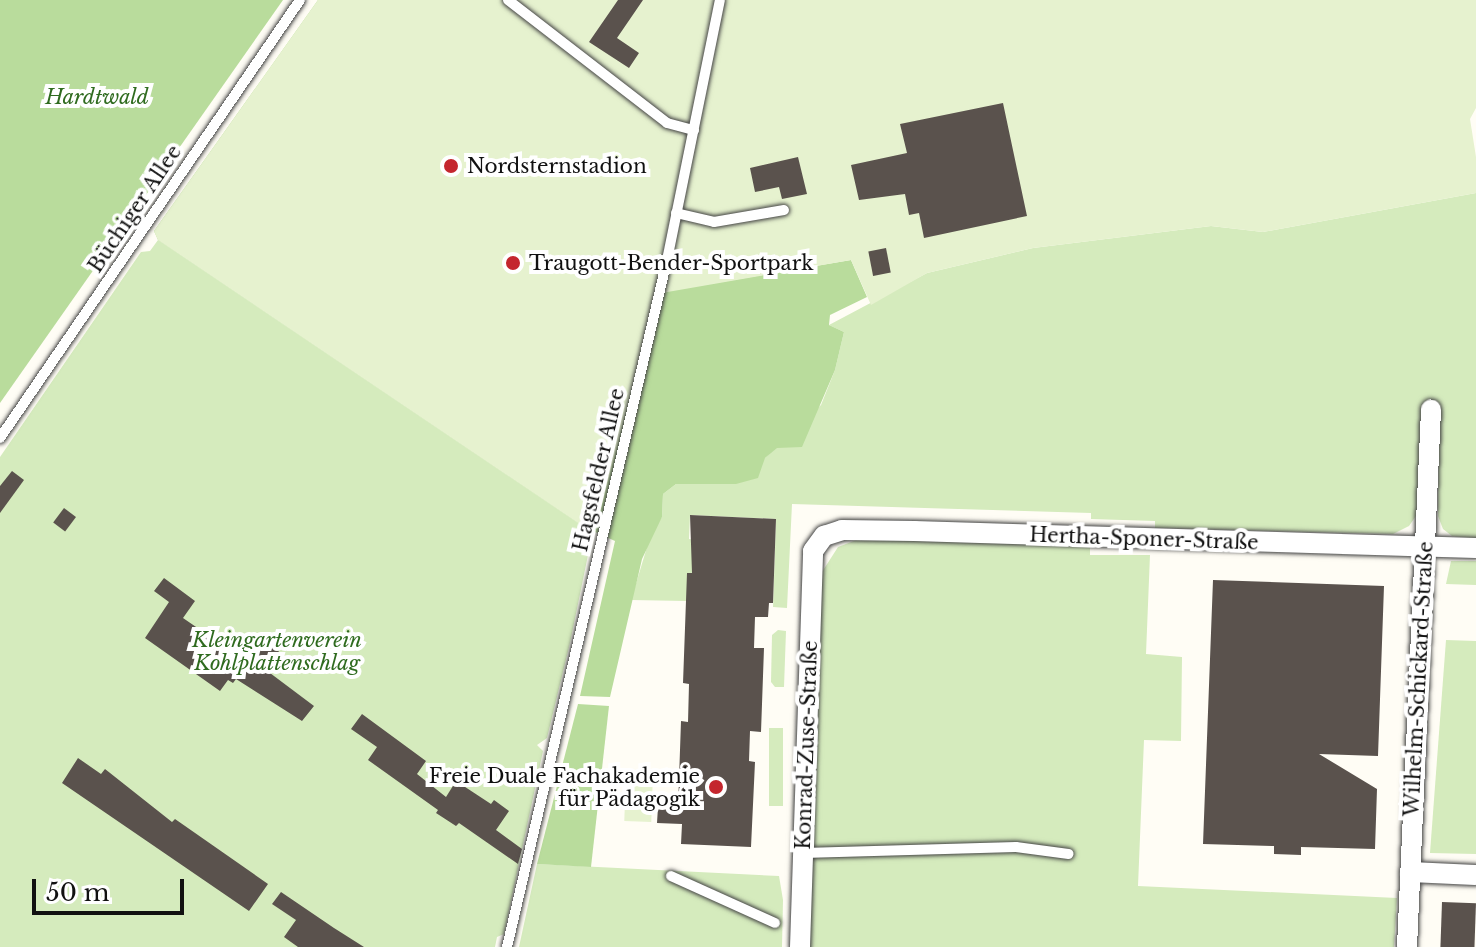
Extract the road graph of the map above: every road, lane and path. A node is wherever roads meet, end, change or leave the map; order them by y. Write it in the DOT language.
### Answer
graph roads {
  1 [pos="300,0"];
  2 [pos="508,0"];
  3 [pos="720,0"];
  4 [pos="694,130"];
  5 [pos="784,210"];
  6 [pos="676,213"];
  7 [pos="1431,410"];
  8 [pos="0,438"];
  9 [pos="817,544"];
  10 [pos="1426,547"];
  11 [pos="1476,548"];
  12 [pos="803,853"];
  13 [pos="1069,854"];
  14 [pos="1410,872"];
  15 [pos="1476,875"];
  16 [pos="671,876"];
  17 [pos="775,923"];
  18 [pos="507,947"];
  19 [pos="800,947"];
  20 [pos="1407,947"];
  1 -- 8 [label="lane, Büchiger Allee"];
  2 -- 4 [label="lane"];
  3 -- 4 [label="lane, Hagsfelder Allee"];
  4 -- 6 [label="lane, Hagsfelder Allee"];
  5 -- 6 [label="lane"];
  6 -- 18 [label="lane, Hagsfelder Allee"];
  7 -- 10 [label="street, Wilhelm-Schickard-Straße"];
  9 -- 10 [label="street, Hertha-Sponer-Straße"];
  9 -- 12 [label="street, Konrad-Zuse-Straße"];
  10 -- 11 [label="street, Hertha-Sponer-Straße"];
  10 -- 14 [label="street, Wilhelm-Schickard-Straße"];
  12 -- 13 [label="lane"];
  12 -- 19 [label="street, Konrad-Zuse-Straße"];
  14 -- 15 [label="street"];
  14 -- 20 [label="street, Wilhelm-Schickard-Straße"];
  16 -- 17 [label="lane"];
}
